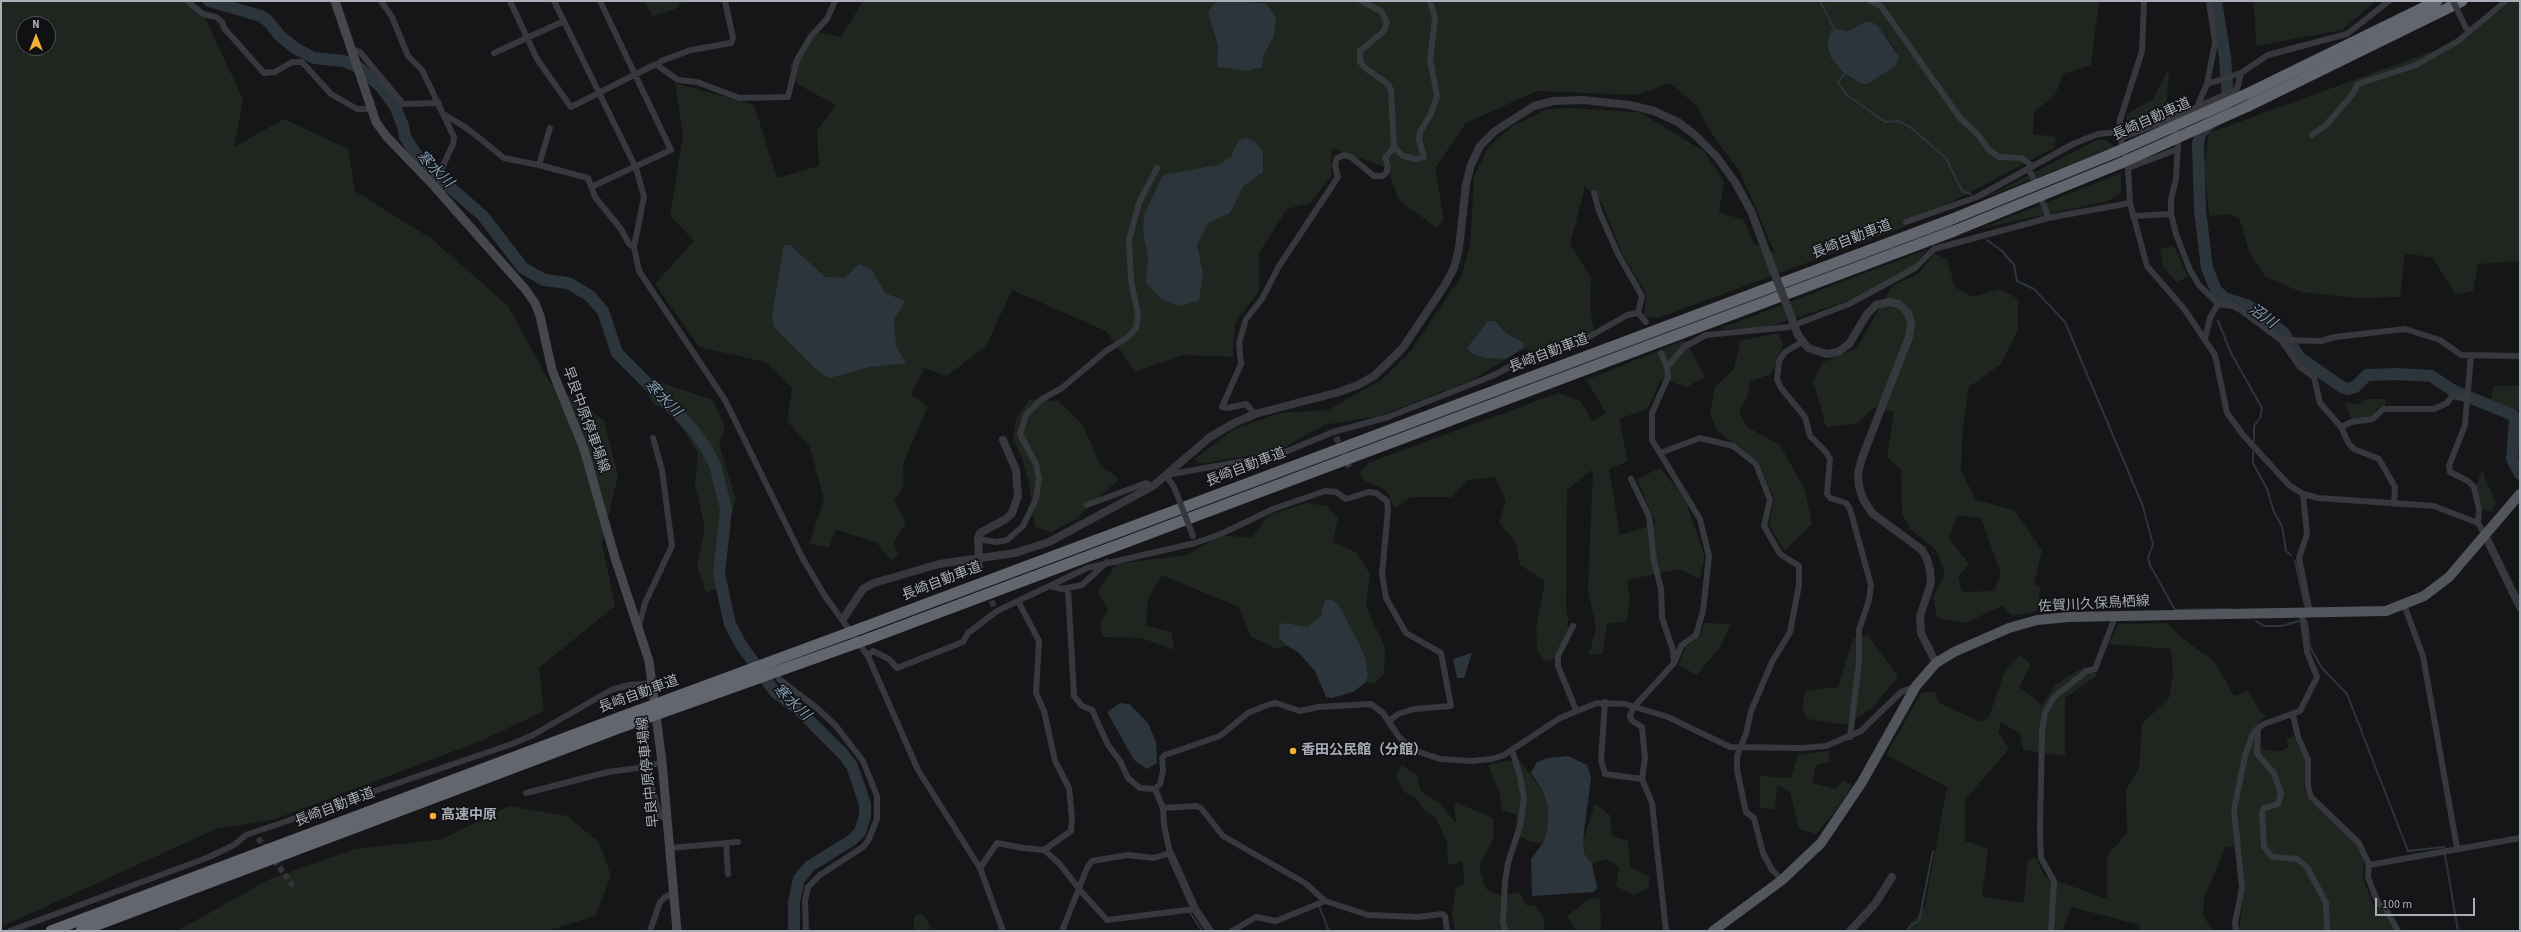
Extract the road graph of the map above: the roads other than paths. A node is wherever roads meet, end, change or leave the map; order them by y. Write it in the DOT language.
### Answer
graph roads {
  1 [pos="187,1"];
  2 [pos="335,1"];
  3 [pos="381,1"];
  4 [pos="510,1"];
  5 [pos="554,1"];
  6 [pos="600,1"];
  7 [pos="725,1"];
  8 [pos="835,1"];
  9 [pos="1360,1"];
  10 [pos="1430,1"];
  11 [pos="1870,1"];
  12 [pos="2144,1"];
  13 [pos="2209,1"];
  14 [pos="2389,1"];
  15 [pos="2437,1"];
  16 [pos="2453,1"];
  17 [pos="2462,1"];
  18 [pos="2506,1"];
  19 [pos="564,21"];
  20 [pos="2468,30"];
  21 [pos="527,38"];
  22 [pos="350,50"];
  23 [pos="494,53"];
  24 [pos="657,65"];
  25 [pos="2241,73"];
  26 [pos="634,74"];
  27 [pos="2207,84"];
  28 [pos="598,93"];
  29 [pos="438,103"];
  30 [pos="2197,107"];
  31 [pos="370,109"];
  32 [pos="445,115"];
  33 [pos="2171,119"];
  34 [pos="550,128"];
  35 [pos="2120,135"];
  36 [pos="2312,135"];
  37 [pos="1394,147"];
  38 [pos="2178,149"];
  39 [pos="539,165"];
  40 [pos="2124,166"];
  41 [pos="2030,167"];
  42 [pos="636,168"];
  43 [pos="1157,168"];
  44 [pos="2032,175"];
  45 [pos="435,183"];
  46 [pos="593,186"];
  47 [pos="1594,193"];
  48 [pos="2130,203"];
  49 [pos="2045,208"];
  50 [pos="2171,214"];
  51 [pos="2133,216"];
  52 [pos="2048,218"];
  53 [pos="1906,222"];
  54 [pos="634,247"];
  55 [pos="2218,304"];
  56 [pos="1638,313"];
  57 [pos="1646,322"];
  58 [pos="1793,322"];
  59 [pos="2205,338"];
  60 [pos="2281,340"];
  61 [pos="1802,342"];
  62 [pos="1661,353"];
  63 [pos="2471,355"];
  64 [pos="2520,356"];
  65 [pos="1667,367"];
  66 [pos="2467,400"];
  67 [pos="1255,414"];
  68 [pos="2341,427"];
  69 [pos="653,438"];
  70 [pos="1003,440"];
  71 [pos="1660,453"];
  72 [pos="1166,475"];
  73 [pos="1631,479"];
  74 [pos="1153,486"];
  75 [pos="2303,494"];
  76 [pos="2520,494"];
  77 [pos="2394,504"];
  78 [pos="1087,505"];
  79 [pos="2478,523"];
  80 [pos="2485,534"];
  81 [pos="978,539"];
  82 [pos="1194,539"];
  83 [pos="979,558"];
  84 [pos="1108,562"];
  85 [pos="980,570"];
  86 [pos="1050,586"];
  87 [pos="1068,588"];
  88 [pos="1018,601"];
  89 [pos="2404,605"];
  90 [pos="2520,608"];
  91 [pos="2306,613"];
  92 [pos="2115,617"];
  93 [pos="843,619"];
  94 [pos="639,626"];
  95 [pos="1573,626"];
  96 [pos="868,656"];
  97 [pos="1674,663"];
  98 [pos="1936,663"];
  99 [pos="779,679"];
  100 [pos="654,683"];
  101 [pos="1916,686"];
  102 [pos="1605,702"];
  103 [pos="1634,707"];
  104 [pos="1576,710"];
  105 [pos="2293,715"];
  106 [pos="1389,721"];
  107 [pos="622,722"];
  108 [pos="2258,728"];
  109 [pos="1850,737"];
  110 [pos="1740,748"];
  111 [pos="1512,750"];
  112 [pos="662,762"];
  113 [pos="646,767"];
  114 [pos="1642,779"];
  115 [pos="1155,788"];
  116 [pos="526,793"];
  117 [pos="1163,808"];
  118 [pos="667,818"];
  119 [pos="254,832"];
  120 [pos="258,838"];
  121 [pos="2520,838"];
  122 [pos="738,842"];
  123 [pos="726,843"];
  124 [pos="670,848"];
  125 [pos="2457,848"];
  126 [pos="1044,850"];
  127 [pos="1170,853"];
  128 [pos="2369,864"];
  129 [pos="980,868"];
  130 [pos="728,874"];
  131 [pos="1892,877"];
  132 [pos="1782,880"];
  133 [pos="1079,889"];
  134 [pos="674,893"];
  135 [pos="1325,901"];
  136 [pos="1195,909"];
  137 [pos="10,931"];
  138 [pos="51,931"];
  139 [pos="81,931"];
  140 [pos="650,931"];
  141 [pos="677,931"];
  142 [pos="806,931"];
  143 [pos="1003,931"];
  144 [pos="1062,931"];
  145 [pos="1210,931"];
  146 [pos="1232,931"];
  147 [pos="1447,931"];
  148 [pos="1505,931"];
  149 [pos="1666,931"];
  150 [pos="1713,931"];
  151 [pos="1850,931"];
  152 [pos="2051,931"];
  153 [pos="2236,931"];
  154 [pos="2327,931"];
  155 [pos="2398,931"];
  1 -- 31 [label="street"];
  2 -- 22 [label="main road, 早良中原停車場線"];
  3 -- 29 [label="street"];
  4 -- 21 [label="street"];
  5 -- 19 [label="street"];
  6 -- 26 [label="street"];
  7 -- 24 [label="street"];
  8 -- 24 [label="street"];
  9 -- 37 [label="street"];
  10 -- 37 [label="street"];
  11 -- 41 [label="street"];
  12 -- 35 [label="street"];
  13 -- 27 [label="street"];
  14 -- 25 [label="street"];
  15 -- 107 [label="highway, 長崎自動車道, bridge"];
  16 -- 20 [label="street, bridge"];
  17 -- 40 [label="highway, 長崎自動車道, bridge"];
  18 -- 20 [label="street"];
  19 -- 21 [label="street"];
  19 -- 28 [label="street"];
  20 -- 36 [label="street"];
  21 -- 23 [label="street"];
  21 -- 28 [label="street"];
  22 -- 29 [label="street"];
  22 -- 31 [label="main road, 早良中原停車場線"];
  24 -- 26 [label="street"];
  25 -- 27 [label="street"];
  25 -- 30 [label="street"];
  26 -- 28 [label="street"];
  26 -- 42 [label="street"];
  27 -- 30 [label="street"];
  28 -- 42 [label="street"];
  29 -- 32 [label="street"];
  30 -- 33 [label="street"];
  31 -- 45 [label="main road, 早良中原停車場線"];
  32 -- 39 [label="street"];
  32 -- 45 [label="street"];
  33 -- 35 [label="street"];
  33 -- 38 [label="street"];
  34 -- 39 [label="street"];
  35 -- 40 [label="street"];
  35 -- 41 [label="street"];
  37 -- 67 [label="street"];
  38 -- 40 [label="street"];
  38 -- 50 [label="street"];
  39 -- 46 [label="street"];
  40 -- 48 [label="street"];
  40 -- 107 [label="highway, 長崎自動車道, bridge"];
  41 -- 44 [label="street"];
  41 -- 53 [label="street"];
  42 -- 46 [label="street"];
  42 -- 54 [label="street"];
  43 -- 81 [label="street"];
  45 -- 94 [label="main road, 早良中原停車場線"];
  46 -- 54 [label="street"];
  47 -- 56 [label="street"];
  48 -- 51 [label="street"];
  48 -- 52 [label="street"];
  49 -- 52 [label="street"];
  50 -- 51 [label="street"];
  50 -- 55 [label="street"];
  51 -- 59 [label="street"];
  52 -- 58 [label="street"];
  54 -- 93 [label="street"];
  55 -- 59 [label="street"];
  55 -- 60 [label="street"];
  56 -- 57 [label="street"];
  56 -- 72 [label="street"];
  58 -- 61 [label="street"];
  58 -- 65 [label="street"];
  58 -- 67 [label="street, bridge"];
  59 -- 75 [label="street"];
  60 -- 63 [label="street"];
  60 -- 68 [label="street"];
  61 -- 98 [label="street"];
  61 -- 109 [label="street"];
  62 -- 65 [label="street"];
  63 -- 64 [label="street"];
  63 -- 66 [label="street"];
  65 -- 71 [label="street"];
  66 -- 68 [label="street"];
  66 -- 79 [label="street"];
  67 -- 72 [label="street"];
  68 -- 77 [label="street"];
  69 -- 94 [label="street"];
  70 -- 81 [label="street"];
  71 -- 97 [label="street"];
  71 -- 110 [label="street"];
  72 -- 74 [label="street"];
  72 -- 82 [label="street, bridge"];
  73 -- 97 [label="street"];
  74 -- 78 [label="street"];
  74 -- 83 [label="street"];
  75 -- 77 [label="street"];
  75 -- 91 [label="street"];
  76 -- 80 [label="main road, 佐賀川久保鳥栖線"];
  77 -- 79 [label="street"];
  79 -- 80 [label="street"];
  80 -- 89 [label="main road, 佐賀川久保鳥栖線"];
  80 -- 90 [label="street"];
  81 -- 83 [label="street"];
  82 -- 84 [label="street"];
  82 -- 106 [label="street"];
  83 -- 85 [label="street"];
  83 -- 93 [label="street"];
  84 -- 86 [label="street"];
  84 -- 87 [label="street"];
  86 -- 87 [label="street"];
  86 -- 88 [label="street"];
  87 -- 115 [label="street"];
  88 -- 96 [label="street"];
  88 -- 126 [label="street"];
  89 -- 91 [label="main road, 佐賀川久保鳥栖線"];
  89 -- 125 [label="street"];
  91 -- 92 [label="main road, 佐賀川久保鳥栖線"];
  91 -- 105 [label="street"];
  92 -- 98 [label="main road, 佐賀川久保鳥栖線"];
  92 -- 152 [label="street"];
  93 -- 96 [label="street"];
  94 -- 100 [label="main road, 早良中原停車場線"];
  95 -- 104 [label="street"];
  96 -- 129 [label="street"];
  97 -- 103 [label="street"];
  98 -- 101 [label="main road, 佐賀川久保鳥栖線"];
  99 -- 142 [label="street"];
  100 -- 112 [label="main road, 早良中原停車場線"];
  100 -- 119 [label="street"];
  101 -- 109 [label="street"];
  101 -- 132 [label="main road, 佐賀川久保鳥栖線"];
  102 -- 103 [label="street"];
  102 -- 104 [label="street"];
  102 -- 114 [label="street"];
  103 -- 110 [label="street"];
  103 -- 114 [label="street"];
  104 -- 111 [label="street"];
  105 -- 108 [label="street"];
  105 -- 128 [label="street"];
  106 -- 111 [label="street"];
  106 -- 115 [label="street"];
  107 -- 138 [label="highway, 長崎自動車道"];
  107 -- 139 [label="highway, 長崎自動車道"];
  108 -- 153 [label="street"];
  108 -- 154 [label="street"];
  109 -- 110 [label="street"];
  110 -- 132 [label="street"];
  111 -- 148 [label="street"];
  112 -- 113 [label="street"];
  112 -- 118 [label="main road, 早良中原停車場線"];
  113 -- 116 [label="street"];
  113 -- 118 [label="street"];
  114 -- 149 [label="street"];
  115 -- 117 [label="street"];
  117 -- 127 [label="street"];
  117 -- 135 [label="street"];
  118 -- 124 [label="main road, 早良中原停車場線"];
  119 -- 120 [label="street"];
  119 -- 137 [label="street"];
  121 -- 125 [label="street"];
  122 -- 123 [label="street"];
  123 -- 124 [label="street"];
  123 -- 130 [label="street"];
  124 -- 134 [label="main road, 早良中原停車場線"];
  125 -- 128 [label="street"];
  126 -- 129 [label="street"];
  126 -- 133 [label="street"];
  127 -- 133 [label="street"];
  127 -- 136 [label="street"];
  128 -- 155 [label="street"];
  129 -- 143 [label="street"];
  131 -- 151 [label="street"];
  132 -- 150 [label="main road, 佐賀川久保鳥栖線"];
  133 -- 136 [label="street"];
  133 -- 144 [label="street"];
  134 -- 140 [label="street"];
  134 -- 141 [label="main road, 早良中原停車場線"];
  135 -- 146 [label="street"];
  135 -- 147 [label="street"];
  136 -- 145 [label="street"];
}
